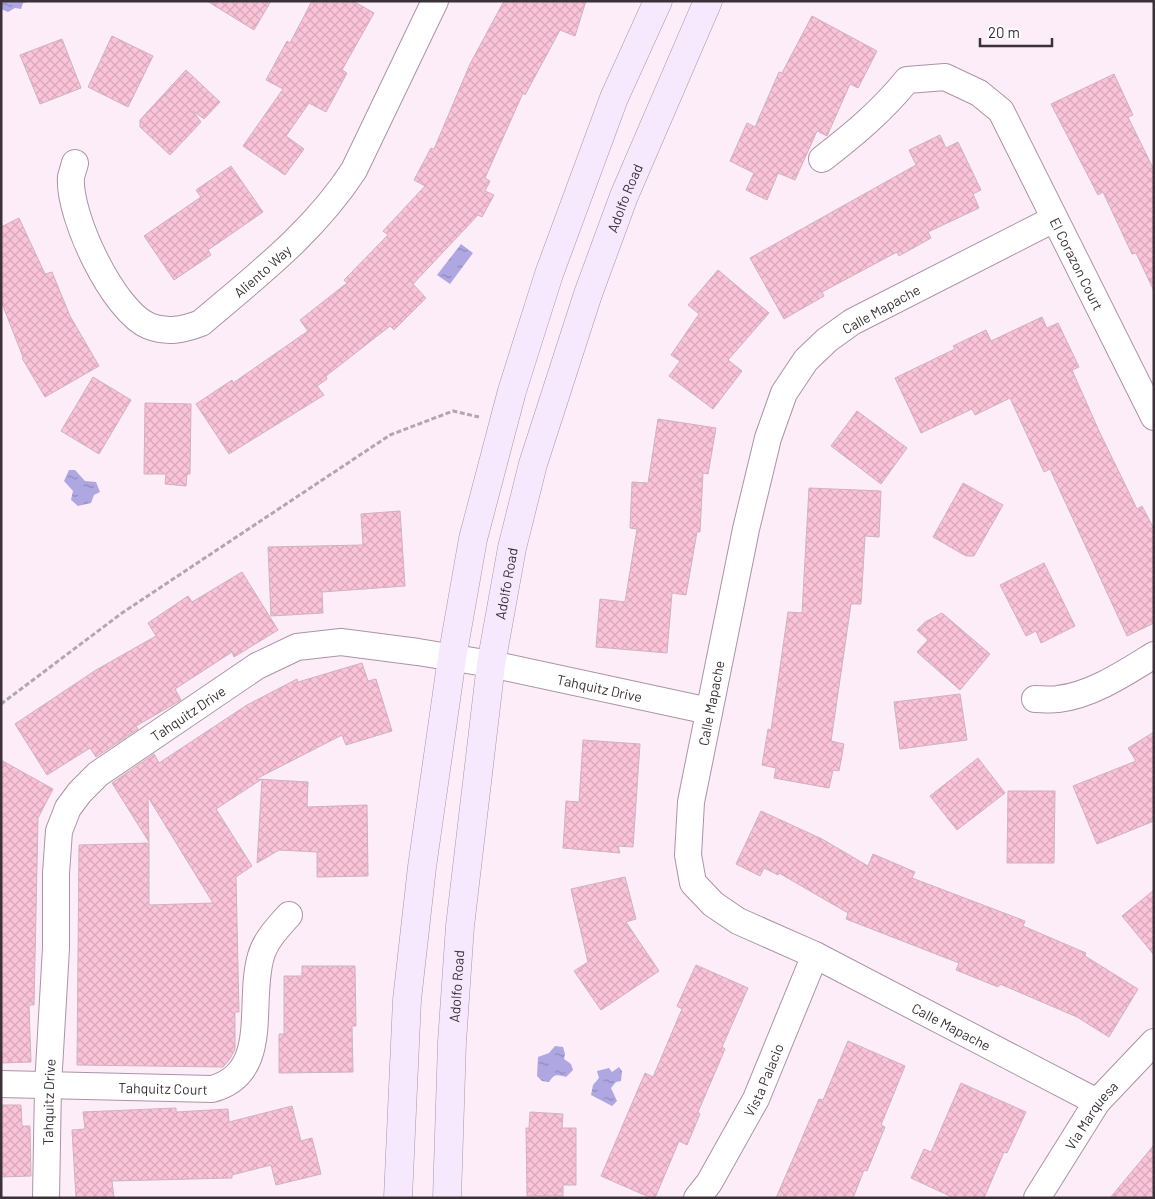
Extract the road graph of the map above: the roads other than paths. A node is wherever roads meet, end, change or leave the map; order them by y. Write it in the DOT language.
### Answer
graph roads {
  1 [pos="435,1"];
  2 [pos="658,1"];
  3 [pos="708,1"];
  4 [pos="822,159"];
  5 [pos="75,162"];
  6 [pos="1054,219"];
  7 [pos="1154,417"];
  8 [pos="1154,655"];
  9 [pos="452,658"];
  10 [pos="491,664"];
  11 [pos="1035,699"];
  12 [pos="710,711"];
  13 [pos="288,915"];
  14 [pos="815,955"];
  15 [pos="1154,1042"];
  16 [pos="1,1084"];
  17 [pos="48,1086"];
  18 [pos="1097,1102"];
  19 [pos="46,1198"];
  20 [pos="398,1198"];
  21 [pos="448,1198"];
  22 [pos="697,1198"];
  23 [pos="1037,1198"];
  1 -- 5 [label="street, Aliento Way"];
  2 -- 9 [label="main road"];
  3 -- 10 [label="main road, Adolfo Road"];
  4 -- 6 [label="street, El Corazon Court"];
  6 -- 7 [label="street, El Corazon Court"];
  6 -- 12 [label="street, Calle Mapache"];
  8 -- 11 [label="street"];
  9 -- 10 [label="street, Tahquitz Drive"];
  9 -- 17 [label="street, Tahquitz Drive"];
  9 -- 20 [label="main road"];
  10 -- 12 [label="street, Tahquitz Drive"];
  10 -- 21 [label="main road, Adolfo Road"];
  12 -- 14 [label="street, Calle Mapache"];
  13 -- 17 [label="street, Tahquitz Court"];
  14 -- 18 [label="street, Calle Mapache"];
  14 -- 22 [label="street, Vista Palacio"];
  15 -- 18 [label="street, Via Marquesa"];
  16 -- 17 [label="street, Tahquitz Court"];
  17 -- 19 [label="street, Tahquitz Drive"];
  18 -- 23 [label="street, Via Marquesa"];
}
